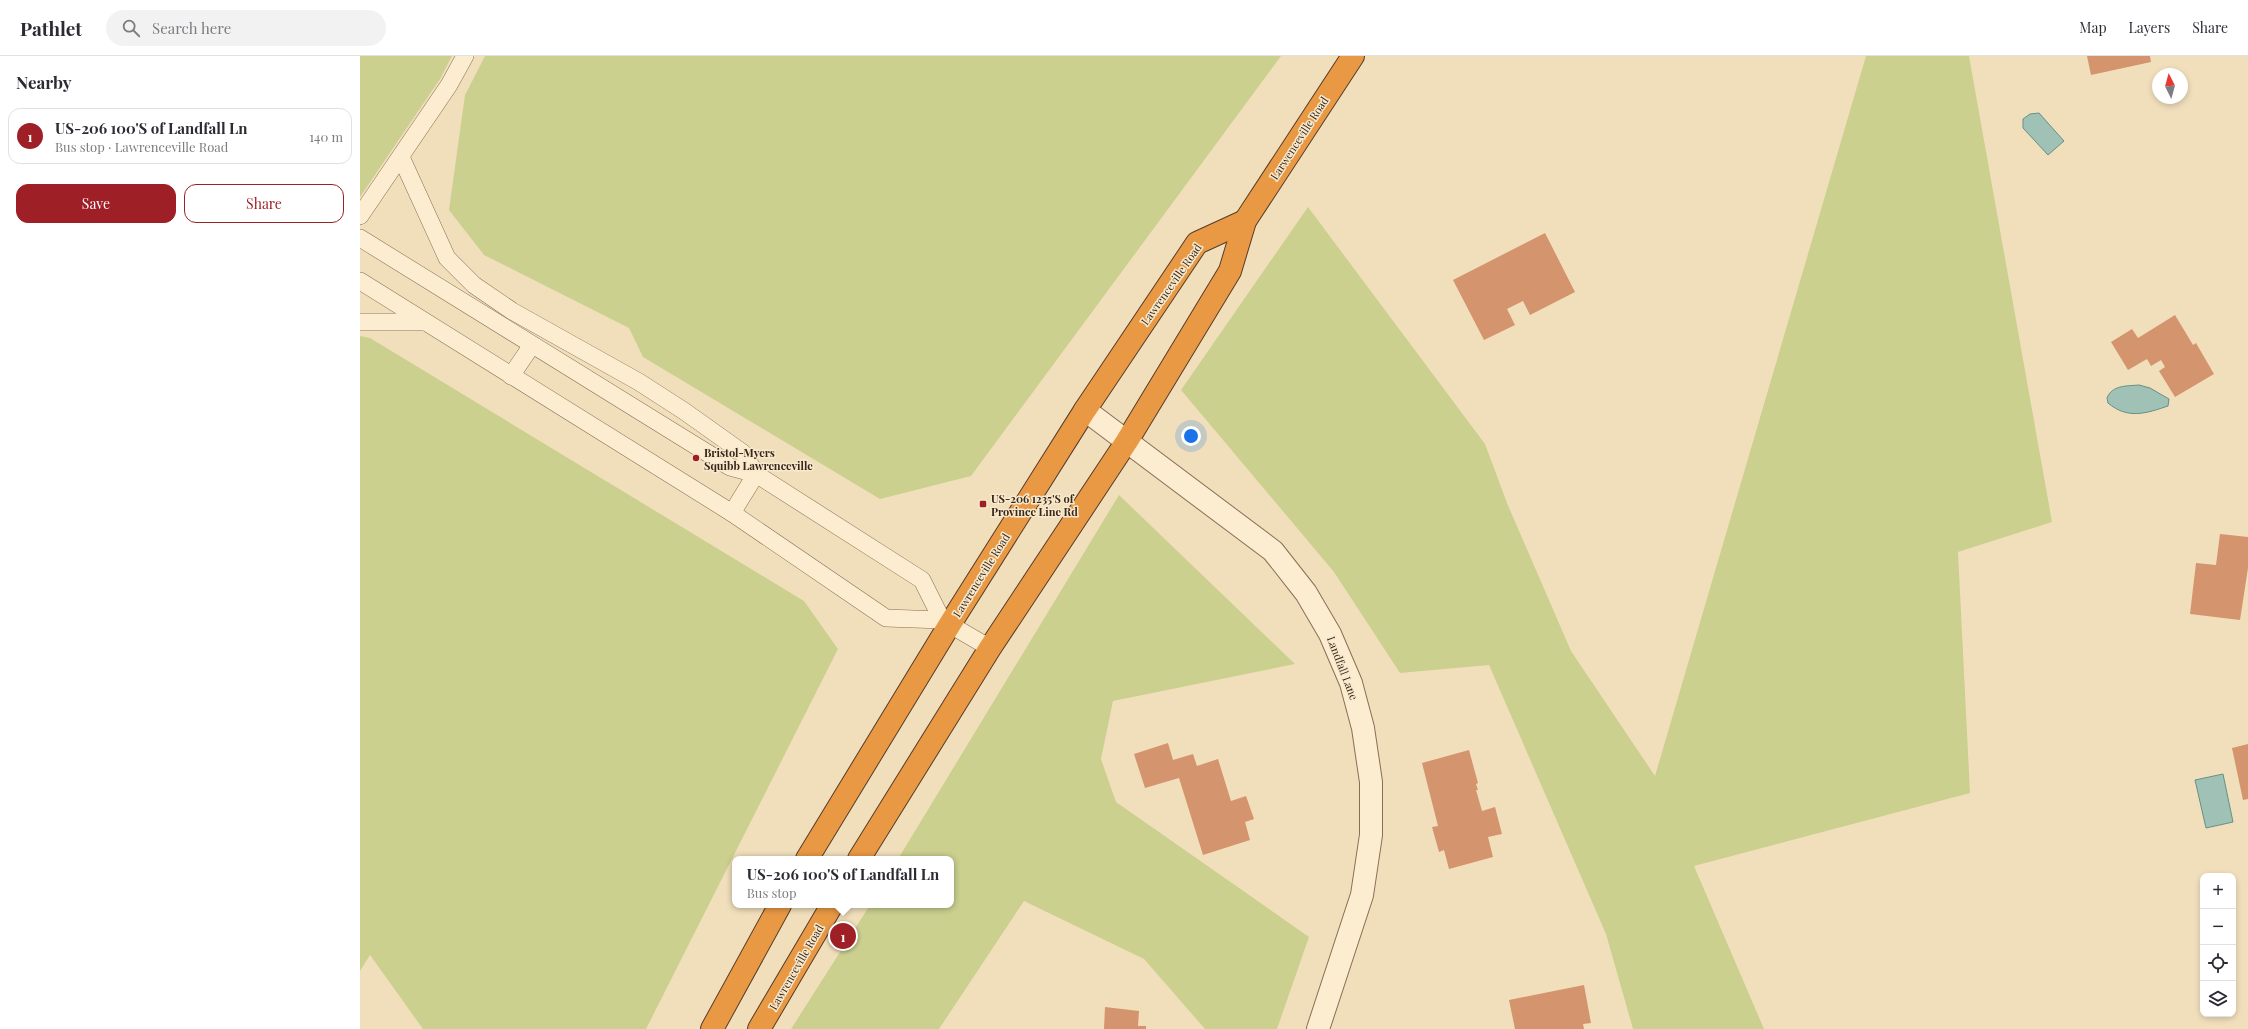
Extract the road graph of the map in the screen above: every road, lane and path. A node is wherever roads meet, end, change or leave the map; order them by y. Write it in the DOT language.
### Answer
graph roads {
  1 [pos="464,56"];
  2 [pos="1353,56"];
  3 [pos="401,157"];
  4 [pos="360,216"];
  5 [pos="1245,221"];
  6 [pos="360,238"];
  7 [pos="360,281"];
  8 [pos="360,322"];
  9 [pos="423,322"];
  10 [pos="532,345"];
  11 [pos="511,376"];
  12 [pos="1084,410"];
  13 [pos="1127,441"];
  14 [pos="756,474"];
  15 [pos="732,513"];
  16 [pos="946,622"];
  17 [pos="990,648"];
  18 [pos="809,856"];
  19 [pos="861,856"];
  20 [pos="778,908"];
  21 [pos="830,908"];
  22 [pos="712,1029"];
  23 [pos="759,1029"];
  24 [pos="1318,1029"];
  1 -- 3 [label="lane"];
  2 -- 5 [label="highway, Larwenceville Road"];
  3 -- 4 [label="lane"];
  3 -- 14 [label="lane"];
  5 -- 12 [label="highway, Lawrenceville Road"];
  5 -- 13 [label="highway"];
  6 -- 10 [label="lane"];
  7 -- 9 [label="lane"];
  8 -- 9 [label="lane"];
  9 -- 11 [label="lane"];
  10 -- 11 [label="lane"];
  10 -- 14 [label="lane"];
  11 -- 15 [label="lane"];
  12 -- 13 [label="street, Landfall Lane"];
  12 -- 16 [label="highway, Lawrenceville Road"];
  13 -- 17 [label="highway"];
  13 -- 24 [label="street, Landfall Lane"];
  14 -- 15 [label="lane"];
  14 -- 16 [label="lane"];
  15 -- 16 [label="lane"];
  16 -- 17 [label="lane"];
  16 -- 18 [label="highway, Lawrenceville Road"];
  17 -- 19 [label="highway"];
  20 -- 22 [label="highway"];
  21 -- 23 [label="highway, Lawrenceville Road"];
}
